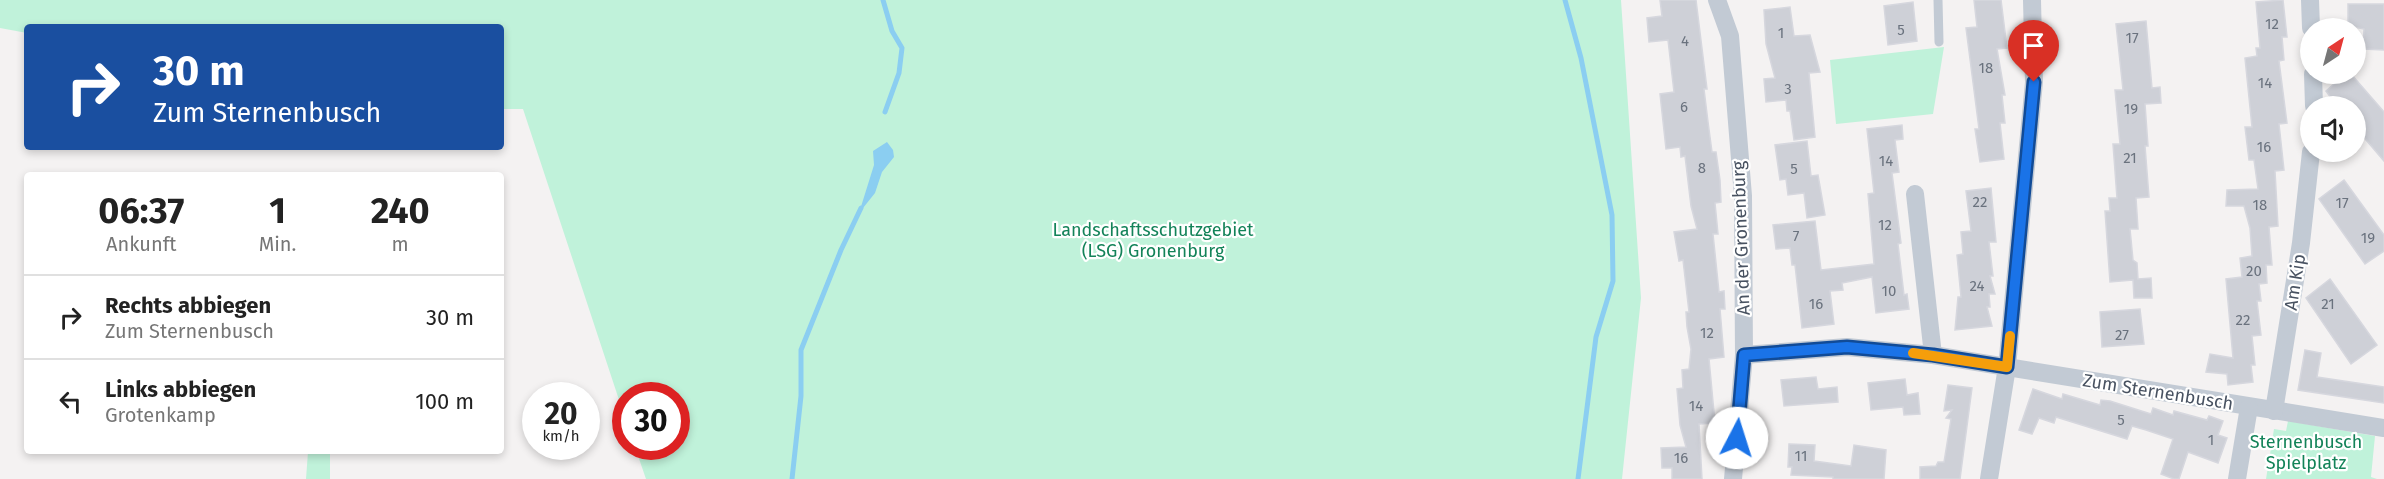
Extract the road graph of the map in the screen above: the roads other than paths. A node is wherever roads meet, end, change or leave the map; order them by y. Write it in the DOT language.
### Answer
graph roads {
  1 [pos="1717,0"];
  2 [pos="1938,0"];
  3 [pos="2032,0"];
  4 [pos="2310,0"];
  5 [pos="2311,18"];
  6 [pos="1939,42"];
  7 [pos="2310,162"];
  8 [pos="1915,194"];
  9 [pos="1744,355"];
  10 [pos="1933,355"];
  11 [pos="2007,367"];
  12 [pos="2249,407"];
  13 [pos="2274,411"];
  14 [pos="2384,428"];
  15 [pos="2239,474"];
  16 [pos="1733,479"];
  17 [pos="1989,479"];
  1 -- 9 [label="street, An der Gronenburg"];
  2 -- 6 [label="lane"];
  3 -- 11 [label="street"];
  4 -- 5 [label="street"];
  7 -- 13 [label="street, Am Kip"];
  8 -- 10 [label="street"];
  9 -- 10 [label="street, Zum Sternenbusch"];
  9 -- 16 [label="street, An der Gronenburg"];
  10 -- 11 [label="street, Zum Sternenbusch"];
  11 -- 12 [label="street, Zum Sternenbusch"];
  11 -- 17 [label="street"];
  12 -- 13 [label="street, Zum Sternenbusch"];
  12 -- 15 [label="street"];
  13 -- 14 [label="street, Zum Sternenbusch"];
}
